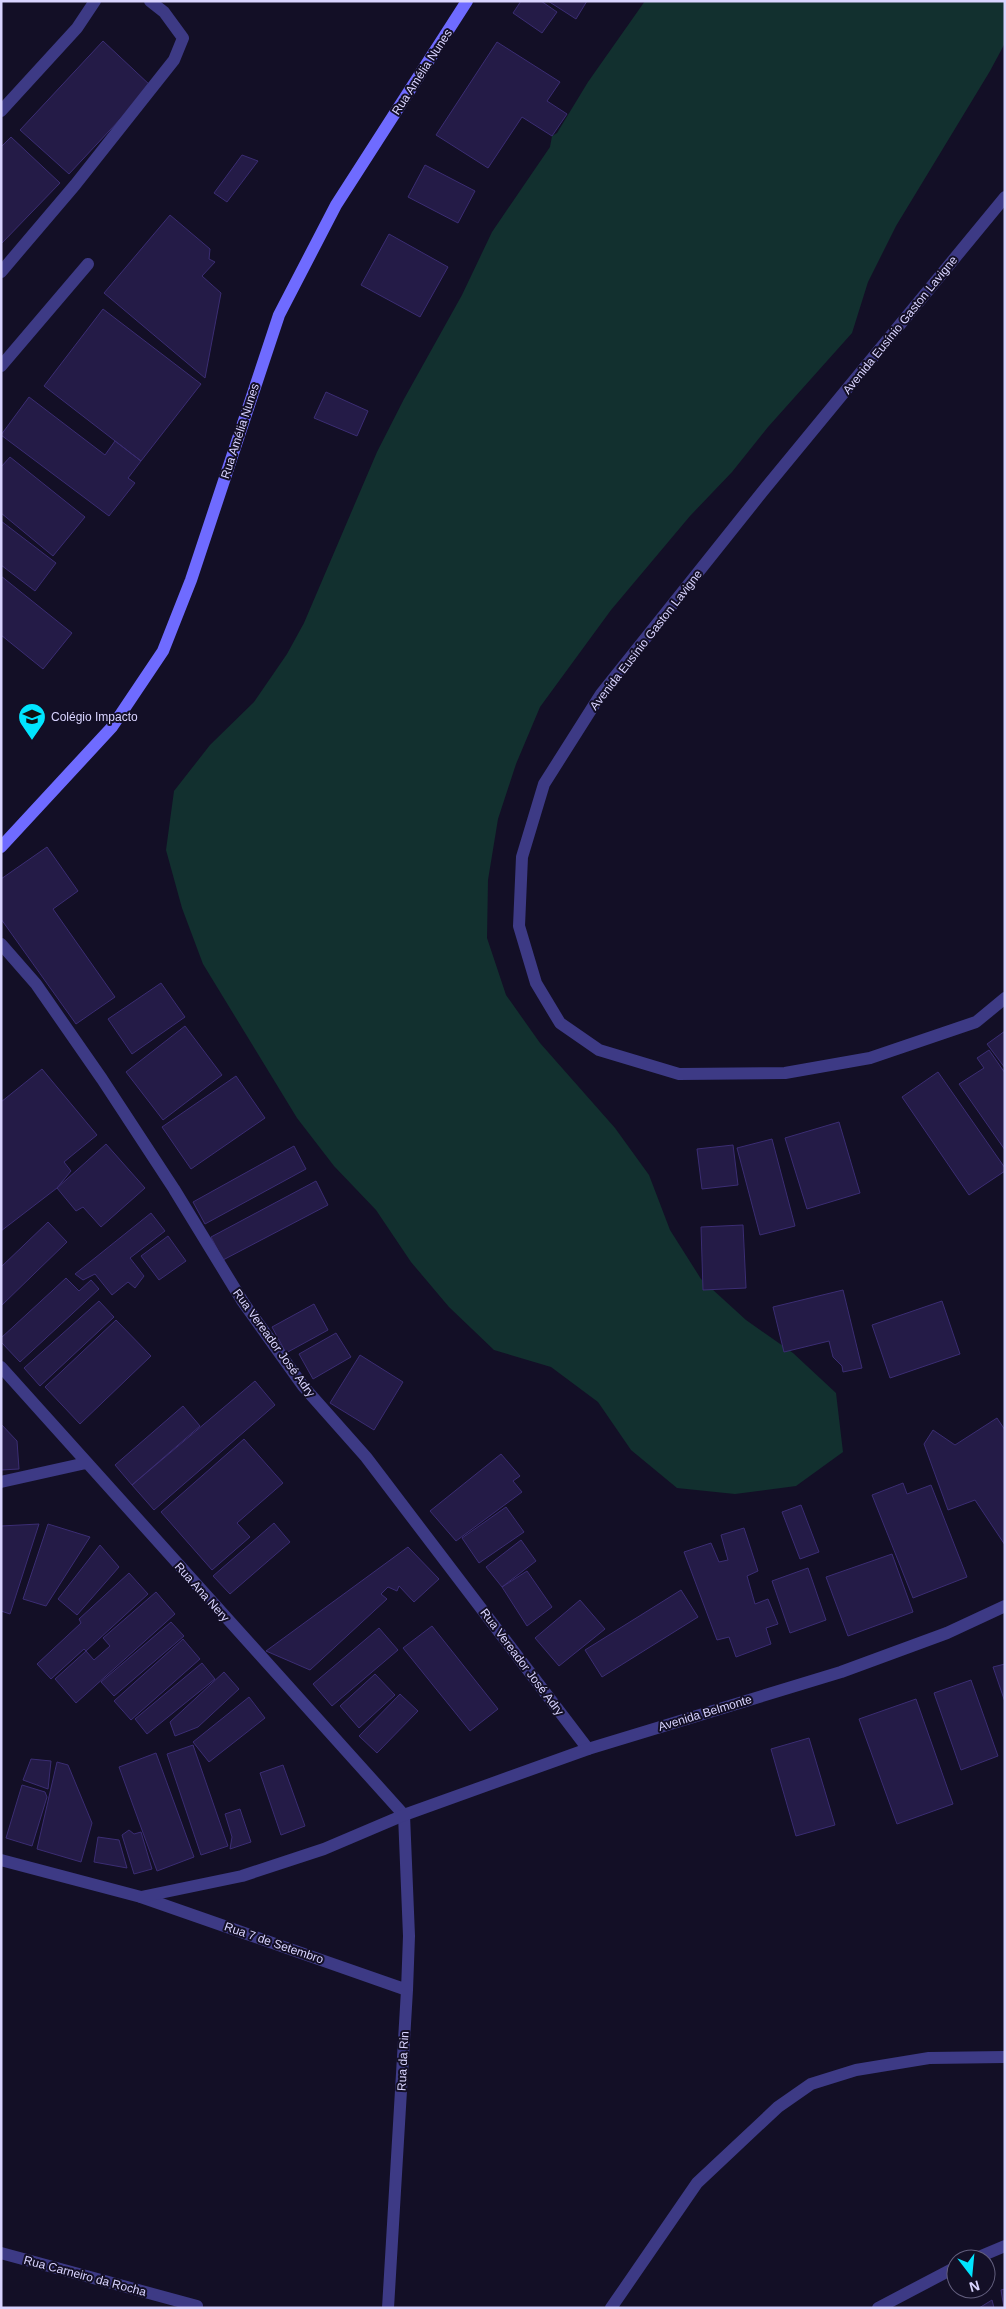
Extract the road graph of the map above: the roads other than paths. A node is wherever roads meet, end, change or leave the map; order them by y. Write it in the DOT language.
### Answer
graph roads {
  1 [pos="95,1"];
  2 [pos="150,1"];
  3 [pos="468,1"];
  4 [pos="1,111"];
  5 [pos="1005,198"];
  6 [pos="88,264"];
  7 [pos="1,272"];
  8 [pos="1,366"];
  9 [pos="1,847"];
  10 [pos="1,944"];
  11 [pos="1005,998"];
  12 [pos="1,1367"];
  13 [pos="86,1463"];
  14 [pos="1,1482"];
  15 [pos="1005,1606"];
  16 [pos="588,1748"];
  17 [pos="404,1815"];
  18 [pos="1,1860"];
  19 [pos="141,1897"];
  20 [pos="407,1990"];
  21 [pos="1005,2057"];
  22 [pos="1,2253"];
  23 [pos="946,2272"];
  24 [pos="198,2306"];
  25 [pos="388,2308"];
  26 [pos="610,2308"];
  27 [pos="878,2308"];
  1 -- 4 [label="street"];
  2 -- 7 [label="street"];
  3 -- 9 [label="main road, Rua Amélia Nunes"];
  5 -- 11 [label="street, Avenida Eusínio Gaston Lavigne"];
  6 -- 8 [label="street"];
  10 -- 16 [label="street, Rua Vereador José Adry"];
  12 -- 13 [label="street, Rua Ana Nery"];
  13 -- 14 [label="street"];
  13 -- 17 [label="street, Rua Ana Nery"];
  15 -- 16 [label="street, Avenida Belmonte"];
  16 -- 17 [label="street, Avenida Belmonte"];
  17 -- 19 [label="street, Rua 7 de Setembro"];
  17 -- 20 [label="street, Rua da Rin"];
  18 -- 19 [label="street, Rua 7 de Setembro"];
  19 -- 20 [label="street, Rua 7 de Setembro"];
  20 -- 25 [label="street, Rua da Rin"];
  21 -- 26 [label="street"];
  22 -- 24 [label="street, Rua Carneiro da Rocha"];
  23 -- 27 [label="street"];
}
